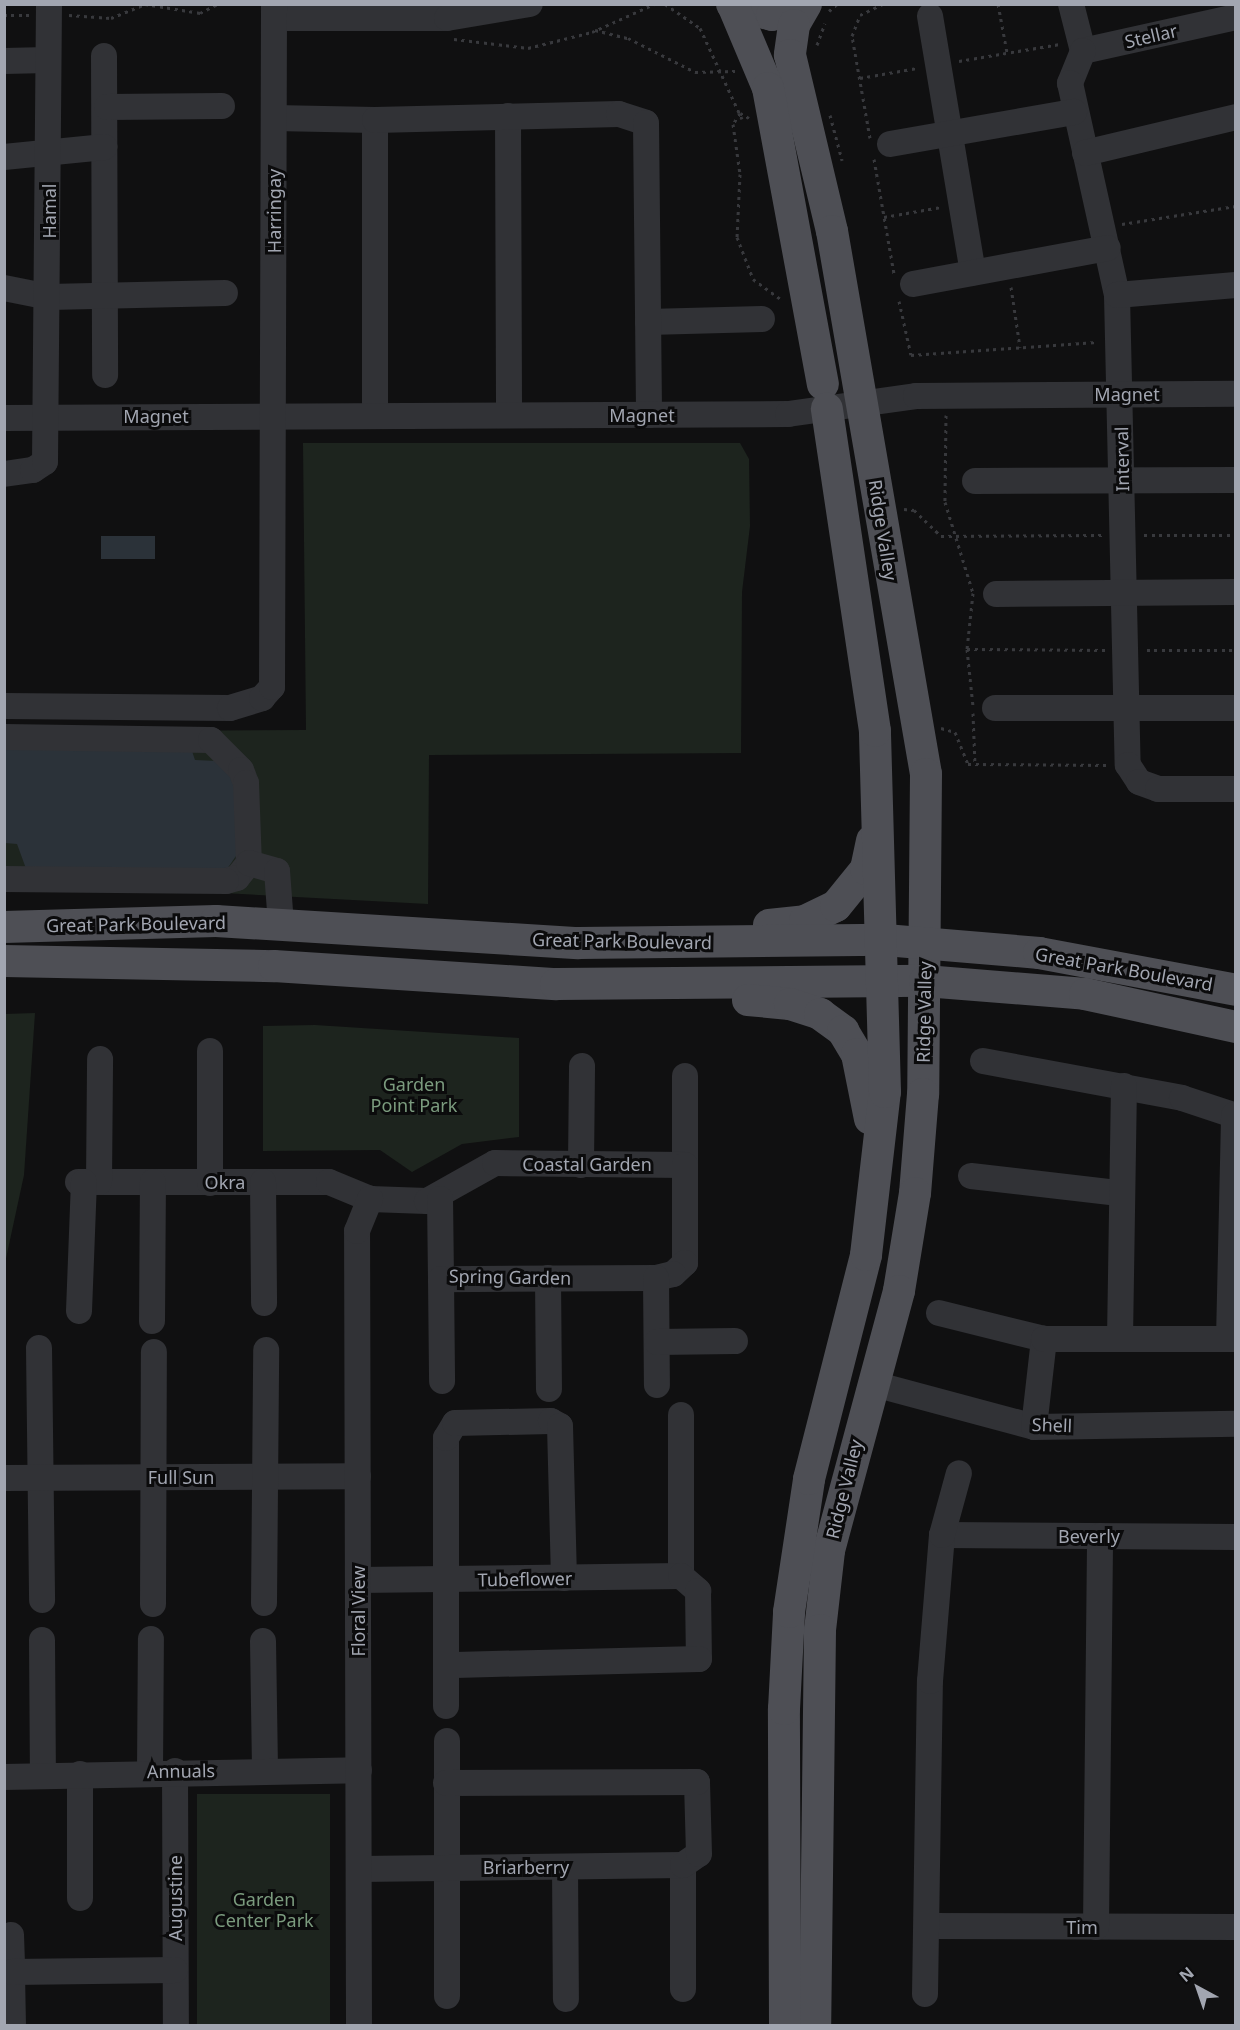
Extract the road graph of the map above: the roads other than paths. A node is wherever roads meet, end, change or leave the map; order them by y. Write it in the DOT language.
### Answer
graph roads {
  1 [pos="530,4"];
  2 [pos="800,4"];
  3 [pos="806,4"];
  4 [pos="1071,4"];
  5 [pos="732,5"];
  6 [pos="50,11"];
  7 [pos="274,11"];
  8 [pos="1223,14"];
  9 [pos="930,16"];
  10 [pos="104,57"];
  11 [pos="1078,58"];
  12 [pos="48,60"];
  13 [pos="4,61"];
  14 [pos="222,106"];
  15 [pos="107,107"];
  16 [pos="1074,112"];
  17 [pos="508,116"];
  18 [pos="1236,117"];
  19 [pos="274,118"];
  20 [pos="375,120"];
  21 [pos="950,136"];
  22 [pos="890,144"];
  23 [pos="105,147"];
  24 [pos="49,150"];
  25 [pos="1085,153"];
  26 [pos="4,157"];
  27 [pos="1106,238"];
  28 [pos="973,272"];
  29 [pos="1236,285"];
  30 [pos="4,288"];
  31 [pos="902,288"];
  32 [pos="225,293"];
  33 [pos="107,294"];
  34 [pos="1117,295"];
  35 [pos="49,297"];
  36 [pos="762,319"];
  37 [pos="648,322"];
  38 [pos="105,375"];
  39 [pos="1121,394"];
  40 [pos="1236,394"];
  41 [pos="825,396"];
  42 [pos="863,404"];
  43 [pos="509,415"];
  44 [pos="649,415"];
  45 [pos="375,416"];
  46 [pos="47,417"];
  47 [pos="273,417"];
  48 [pos="4,418"];
  49 [pos="4,474"];
  50 [pos="1122,480"];
  51 [pos="1235,480"];
  52 [pos="975,481"];
  53 [pos="1235,592"];
  54 [pos="996,594"];
  55 [pos="1124,594"];
  56 [pos="4,706"];
  57 [pos="995,708"];
  58 [pos="1125,708"];
  59 [pos="1236,708"];
  60 [pos="4,737"];
  61 [pos="878,777"];
  62 [pos="1236,789"];
  63 [pos="249,863"];
  64 [pos="4,879"];
  65 [pos="280,924"];
  66 [pos="4,927"];
  67 [pos="501,938"];
  68 [pos="885,940"];
  69 [pos="925,944"];
  70 [pos="4,961"];
  71 [pos="925,981"];
  72 [pos="885,982"];
  73 [pos="556,984"];
  74 [pos="1236,990"];
  75 [pos="1236,1027"];
  76 [pos="210,1051"];
  77 [pos="100,1059"];
  78 [pos="983,1061"];
  79 [pos="582,1066"];
  80 [pos="685,1076"];
  81 [pos="1124,1086"];
  82 [pos="1235,1116"];
  83 [pos="581,1165"];
  84 [pos="685,1165"];
  85 [pos="971,1176"];
  86 [pos="87,1182"];
  87 [pos="153,1182"];
  88 [pos="263,1182"];
  89 [pos="210,1183"];
  90 [pos="876,1184"];
  91 [pos="1119,1193"];
  92 [pos="370,1198"];
  93 [pos="440,1198"];
  94 [pos="548,1278"];
  95 [pos="656,1278"];
  96 [pos="441,1279"];
  97 [pos="264,1304"];
  98 [pos="80,1311"];
  99 [pos="939,1313"];
  100 [pos="152,1321"];
  101 [pos="1044,1339"];
  102 [pos="1120,1339"];
  103 [pos="1232,1339"];
  104 [pos="657,1341"];
  105 [pos="735,1341"];
  106 [pos="39,1348"];
  107 [pos="266,1350"];
  108 [pos="154,1352"];
  109 [pos="442,1381"];
  110 [pos="874,1384"];
  111 [pos="657,1385"];
  112 [pos="549,1389"];
  113 [pos="681,1415"];
  114 [pos="1236,1424"];
  115 [pos="1034,1427"];
  116 [pos="959,1473"];
  117 [pos="358,1476"];
  118 [pos="40,1477"];
  119 [pos="153,1477"];
  120 [pos="266,1477"];
  121 [pos="4,1478"];
  122 [pos="942,1535"];
  123 [pos="1100,1536"];
  124 [pos="1236,1537"];
  125 [pos="564,1578"];
  126 [pos="686,1579"];
  127 [pos="358,1580"];
  128 [pos="446,1580"];
  129 [pos="42,1600"];
  130 [pos="264,1603"];
  131 [pos="153,1604"];
  132 [pos="151,1639"];
  133 [pos="42,1640"];
  134 [pos="262,1641"];
  135 [pos="446,1665"];
  136 [pos="446,1706"];
  137 [pos="817,1708"];
  138 [pos="784,1709"];
  139 [pos="447,1741"];
  140 [pos="265,1770"];
  141 [pos="358,1770"];
  142 [pos="150,1771"];
  143 [pos="175,1771"];
  144 [pos="80,1774"];
  145 [pos="43,1775"];
  146 [pos="4,1777"];
  147 [pos="446,1783"];
  148 [pos="688,1864"];
  149 [pos="565,1866"];
  150 [pos="446,1868"];
  151 [pos="359,1869"];
  152 [pos="80,1898"];
  153 [pos="929,1926"];
  154 [pos="1236,1927"];
  155 [pos="1096,1928"];
  156 [pos="11,1935"];
  157 [pos="176,1970"];
  158 [pos="12,1972"];
  159 [pos="683,1989"];
  160 [pos="925,1994"];
  161 [pos="447,1996"];
  162 [pos="566,1999"];
  163 [pos="13,2025"];
  164 [pos="176,2025"];
  165 [pos="359,2025"];
  166 [pos="785,2025"];
  167 [pos="815,2025"];
  1 -- 7 [label="street"];
  2 -- 5 [label="main road"];
  3 -- 42 [label="main road, Ridge Valley"];
  4 -- 11 [label="street, Interval"];
  5 -- 41 [label="main road, Ridge Valley"];
  6 -- 12 [label="street, Hamal"];
  7 -- 19 [label="street, Harringay"];
  8 -- 11 [label="street, Stellar"];
  9 -- 21 [label="street"];
  10 -- 15 [label="street"];
  11 -- 16 [label="street, Interval"];
  12 -- 13 [label="street"];
  12 -- 24 [label="street, Hamal"];
  14 -- 15 [label="street"];
  15 -- 23 [label="street"];
  16 -- 21 [label="street"];
  16 -- 25 [label="street, Interval"];
  17 -- 20 [label="street"];
  17 -- 37 [label="street"];
  17 -- 43 [label="street"];
  18 -- 25 [label="street"];
  19 -- 20 [label="street"];
  19 -- 47 [label="street, Harringay"];
  20 -- 45 [label="street"];
  21 -- 22 [label="street"];
  21 -- 28 [label="street"];
  23 -- 24 [label="street"];
  23 -- 33 [label="street"];
  24 -- 26 [label="street"];
  24 -- 35 [label="street, Hamal"];
  25 -- 27 [label="street, Interval"];
  27 -- 28 [label="street"];
  27 -- 34 [label="street, Interval"];
  28 -- 31 [label="street"];
  29 -- 34 [label="street"];
  30 -- 35 [label="street"];
  32 -- 33 [label="street"];
  33 -- 35 [label="street"];
  33 -- 38 [label="street"];
  34 -- 39 [label="street, Interval"];
  35 -- 46 [label="street, Hamal"];
  36 -- 37 [label="street"];
  37 -- 44 [label="street"];
  39 -- 40 [label="street, Magnet"];
  39 -- 42 [label="street, Magnet"];
  39 -- 50 [label="street, Interval"];
  41 -- 42 [label="street, Magnet"];
  41 -- 44 [label="street, Magnet"];
  41 -- 61 [label="main road, Ridge Valley"];
  42 -- 69 [label="main road, Ridge Valley"];
  43 -- 44 [label="street, Magnet"];
  43 -- 45 [label="street, Magnet"];
  45 -- 47 [label="street, Magnet"];
  46 -- 47 [label="street, Magnet"];
  46 -- 48 [label="street, Magnet"];
  46 -- 49 [label="street, Hamal"];
  47 -- 56 [label="street, Harringay"];
  50 -- 51 [label="street"];
  50 -- 52 [label="street"];
  50 -- 55 [label="street, Interval"];
  53 -- 55 [label="street"];
  54 -- 55 [label="street"];
  55 -- 58 [label="street, Interval"];
  57 -- 58 [label="street"];
  58 -- 59 [label="street"];
  58 -- 62 [label="street, Interval"];
  60 -- 63 [label="street"];
  61 -- 67 [label="main road"];
  61 -- 68 [label="main road, Ridge Valley"];
  63 -- 64 [label="street"];
  63 -- 65 [label="street"];
  65 -- 66 [label="main road, Great Park Boulevard"];
  65 -- 67 [label="main road, Great Park Boulevard"];
  67 -- 68 [label="main road, Great Park Boulevard"];
  68 -- 69 [label="main road, Great Park Boulevard"];
  68 -- 72 [label="main road, Ridge Valley"];
  69 -- 71 [label="main road, Ridge Valley"];
  69 -- 74 [label="main road, Great Park Boulevard"];
  70 -- 73 [label="main road, Great Park Boulevard"];
  71 -- 72 [label="main road, Great Park Boulevard"];
  71 -- 75 [label="main road, Great Park Boulevard"];
  71 -- 110 [label="main road, Ridge Valley"];
  72 -- 73 [label="main road, Great Park Boulevard"];
  72 -- 90 [label="main road, Ridge Valley"];
  73 -- 90 [label="main road"];
  76 -- 89 [label="street"];
  77 -- 86 [label="street"];
  78 -- 81 [label="street"];
  79 -- 83 [label="street"];
  80 -- 84 [label="street"];
  81 -- 82 [label="street"];
  81 -- 91 [label="street"];
  82 -- 103 [label="street"];
  83 -- 84 [label="street, Coastal Garden"];
  83 -- 93 [label="street, Coastal Garden"];
  84 -- 95 [label="street"];
  85 -- 91 [label="street"];
  86 -- 87 [label="street, Okra"];
  86 -- 98 [label="street"];
  87 -- 89 [label="street, Okra"];
  87 -- 100 [label="street"];
  88 -- 89 [label="street, Okra"];
  88 -- 92 [label="street, Okra"];
  88 -- 97 [label="street"];
  90 -- 138 [label="main road, Ridge Valley"];
  91 -- 102 [label="street"];
  92 -- 93 [label="street"];
  92 -- 117 [label="street, Floral View"];
  93 -- 96 [label="street, Spring Garden"];
  94 -- 95 [label="street, Spring Garden"];
  94 -- 96 [label="street, Spring Garden"];
  94 -- 112 [label="street"];
  95 -- 104 [label="street"];
  96 -- 109 [label="street"];
  99 -- 101 [label="street"];
  101 -- 102 [label="street"];
  101 -- 115 [label="street"];
  102 -- 103 [label="street"];
  104 -- 105 [label="street"];
  104 -- 111 [label="street"];
  106 -- 118 [label="street"];
  107 -- 120 [label="street"];
  108 -- 119 [label="street"];
  110 -- 115 [label="street, Shell"];
  110 -- 137 [label="main road, Ridge Valley"];
  113 -- 126 [label="street"];
  114 -- 115 [label="street, Shell"];
  116 -- 122 [label="street"];
  117 -- 120 [label="street, Full Sun"];
  117 -- 127 [label="street, Floral View"];
  118 -- 119 [label="street, Full Sun"];
  118 -- 121 [label="street, Full Sun"];
  118 -- 129 [label="street"];
  119 -- 120 [label="street, Full Sun"];
  119 -- 131 [label="street"];
  120 -- 130 [label="street"];
  122 -- 123 [label="street, Beverly"];
  122 -- 153 [label="street"];
  123 -- 124 [label="street, Beverly"];
  123 -- 155 [label="street"];
  125 -- 126 [label="street, Tubeflower"];
  125 -- 128 [label="street, Tubeflower"];
  125 -- 128 [label="street"];
  126 -- 135 [label="street"];
  127 -- 128 [label="street, Tubeflower"];
  127 -- 141 [label="street, Floral View"];
  128 -- 135 [label="street"];
  132 -- 142 [label="street"];
  133 -- 145 [label="street"];
  134 -- 140 [label="street"];
  135 -- 136 [label="street"];
  137 -- 138 [label="street"];
  137 -- 167 [label="main road, Ridge Valley"];
  138 -- 166 [label="main road, Ridge Valley"];
  139 -- 147 [label="street"];
  140 -- 141 [label="street, Annuals"];
  140 -- 143 [label="street, Annuals"];
  141 -- 151 [label="street, Floral View"];
  142 -- 143 [label="street, Annuals"];
  142 -- 144 [label="street, Annuals"];
  143 -- 157 [label="street, Augustine"];
  144 -- 145 [label="street, Annuals"];
  144 -- 152 [label="street"];
  145 -- 146 [label="street, Annuals"];
  147 -- 148 [label="street"];
  147 -- 150 [label="street"];
  148 -- 149 [label="street, Briarberry"];
  148 -- 159 [label="street"];
  149 -- 150 [label="street, Briarberry"];
  149 -- 162 [label="street"];
  150 -- 151 [label="street, Briarberry"];
  150 -- 161 [label="street"];
  151 -- 165 [label="street, Floral View"];
  153 -- 155 [label="street, Tim"];
  153 -- 160 [label="street"];
  154 -- 155 [label="street, Tim"];
  156 -- 158 [label="street"];
  157 -- 158 [label="street"];
  157 -- 164 [label="street, Augustine"];
  158 -- 163 [label="street"];
}
